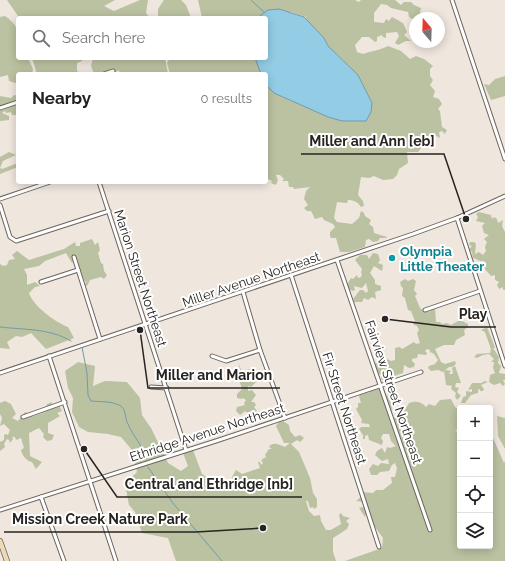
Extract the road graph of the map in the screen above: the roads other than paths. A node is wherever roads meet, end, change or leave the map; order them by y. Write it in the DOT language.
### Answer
graph roads {
  1 [pos="452,0"];
  2 [pos="114,71"];
  3 [pos="111,72"];
  4 [pos="16,103"];
  5 [pos="0,108"];
  6 [pos="504,154"];
  7 [pos="505,159"];
  8 [pos="44,184"];
  9 [pos="100,184"];
  10 [pos="505,196"];
  11 [pos="0,199"];
  12 [pos="0,205"];
  13 [pos="109,211"];
  14 [pos="457,218"];
  15 [pos="74,257"];
  16 [pos="337,260"];
  17 [pos="78,270"];
  18 [pos="291,275"];
  19 [pos="42,282"];
  20 [pos="480,291"];
  21 [pos="243,292"];
  22 [pos="425,310"];
  23 [pos="146,324"];
  24 [pos="100,339"];
  25 [pos="260,350"];
  26 [pos="49,356"];
  27 [pos="212,356"];
  28 [pos="505,366"];
  29 [pos="420,372"];
  30 [pos="0,373"];
  31 [pos="151,386"];
  32 [pos="381,386"];
  33 [pos="167,388"];
  34 [pos="65,402"];
  35 [pos="331,403"];
  36 [pos="23,416"];
  37 [pos="284,418"];
  38 [pos="186,450"];
  39 [pos="90,480"];
  40 [pos="41,497"];
  41 [pos="0,510"];
  42 [pos="430,530"];
  43 [pos="0,541"];
  44 [pos="379,547"];
  45 [pos="7,561"];
  46 [pos="64,561"];
  47 [pos="116,561"];
  1 -- 6 [label="street"];
  2 -- 3 [label="street"];
  4 -- 5 [label="street"];
  6 -- 7 [label="street"];
  8 -- 11 [label="street"];
  9 -- 13 [label="street, Marion Street Northeast"];
  10 -- 14 [label="street, Miller Avenue Northeast"];
  12 -- 13 [label="street"];
  13 -- 23 [label="street, Marion Street Northeast"];
  14 -- 16 [label="street, Miller Avenue Northeast"];
  14 -- 20 [label="street"];
  15 -- 17 [label="street"];
  16 -- 18 [label="street, Miller Avenue Northeast"];
  16 -- 32 [label="street, Fairview Street Northeast"];
  17 -- 19 [label="street"];
  17 -- 24 [label="street"];
  18 -- 21 [label="street, Miller Avenue Northeast"];
  18 -- 35 [label="street, Fir Street Northeast"];
  20 -- 22 [label="street"];
  20 -- 28 [label="street"];
  21 -- 23 [label="street, Miller Avenue Northeast"];
  21 -- 25 [label="street"];
  23 -- 24 [label="street, Miller Avenue Northeast"];
  23 -- 33 [label="street, Marion Street Northeast"];
  24 -- 26 [label="street, Miller Avenue Northeast"];
  25 -- 27 [label="street"];
  25 -- 37 [label="street"];
  26 -- 30 [label="street, Miller Avenue Northeast"];
  26 -- 34 [label="street"];
  29 -- 32 [label="street, Ethridge Avenue Northeast"];
  31 -- 33 [label="street"];
  32 -- 35 [label="street, Ethridge Avenue Northeast"];
  32 -- 42 [label="street, Fairview Street Northeast"];
  33 -- 38 [label="street, Marion Street Northeast"];
  34 -- 36 [label="street"];
  34 -- 39 [label="street"];
  35 -- 37 [label="street, Ethridge Avenue Northeast"];
  35 -- 44 [label="street, Fir Street Northeast"];
  37 -- 38 [label="street, Ethridge Avenue Northeast"];
  38 -- 39 [label="street, Ethridge Avenue Northeast"];
  39 -- 40 [label="street, Ethridge Avenue Northeast"];
  39 -- 47 [label="street"];
  40 -- 41 [label="street, Ethridge Avenue Northeast"];
  40 -- 46 [label="street"];
  43 -- 45 [label="street"];
}
